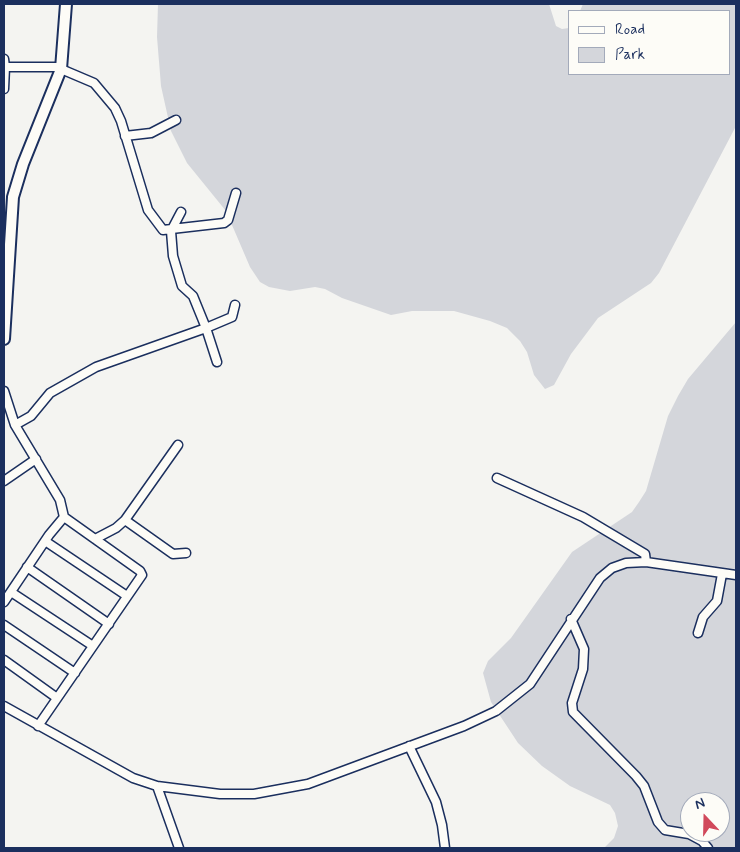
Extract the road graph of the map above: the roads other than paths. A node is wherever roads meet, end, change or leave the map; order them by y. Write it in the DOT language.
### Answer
graph roads {
  1 [pos="66,4"];
  2 [pos="4,63"];
  3 [pos="61,68"];
  4 [pos="4,89"];
  5 [pos="176,120"];
  6 [pos="126,136"];
  7 [pos="236,193"];
  8 [pos="181,212"];
  9 [pos="171,231"];
  10 [pos="235,305"];
  11 [pos="206,328"];
  12 [pos="4,339"];
  13 [pos="217,362"];
  14 [pos="4,391"];
  15 [pos="15,425"];
  16 [pos="178,445"];
  17 [pos="36,459"];
  18 [pos="497,478"];
  19 [pos="4,481"];
  20 [pos="64,517"];
  21 [pos="125,520"];
  22 [pos="95,539"];
  23 [pos="45,541"];
  24 [pos="186,553"];
  25 [pos="646,562"];
  26 [pos="27,567"];
  27 [pos="722,574"];
  28 [pos="736,576"];
  29 [pos="10,592"];
  30 [pos="127,596"];
  31 [pos="4,602"];
  32 [pos="571,619"];
  33 [pos="109,624"];
  34 [pos="4,625"];
  35 [pos="698,633"];
  36 [pos="93,646"];
  37 [pos="4,660"];
  38 [pos="74,673"];
  39 [pos="57,698"];
  40 [pos="4,706"];
  41 [pos="38,726"];
  42 [pos="409,746"];
  43 [pos="157,786"];
  44 [pos="179,848"];
  45 [pos="445,848"];
  46 [pos="708,848"];
  1 -- 3 [label="main road"];
  2 -- 3 [label="street"];
  2 -- 4 [label="street"];
  3 -- 6 [label="street"];
  3 -- 12 [label="main road"];
  5 -- 6 [label="street"];
  6 -- 9 [label="street"];
  7 -- 9 [label="street"];
  8 -- 9 [label="street"];
  9 -- 11 [label="street"];
  10 -- 11 [label="street"];
  11 -- 13 [label="street"];
  11 -- 15 [label="street"];
  14 -- 15 [label="street"];
  15 -- 17 [label="street"];
  16 -- 21 [label="street"];
  17 -- 19 [label="street"];
  17 -- 20 [label="street"];
  18 -- 25 [label="street"];
  20 -- 22 [label="street"];
  20 -- 23 [label="street"];
  21 -- 22 [label="street"];
  21 -- 24 [label="street"];
  22 -- 30 [label="street"];
  23 -- 26 [label="street"];
  23 -- 30 [label="street"];
  25 -- 27 [label="street"];
  25 -- 32 [label="street"];
  26 -- 29 [label="street"];
  26 -- 33 [label="street"];
  27 -- 28 [label="street"];
  27 -- 35 [label="street"];
  29 -- 31 [label="street"];
  29 -- 36 [label="street"];
  30 -- 33 [label="street"];
  32 -- 42 [label="street"];
  32 -- 46 [label="street"];
  33 -- 36 [label="street"];
  34 -- 38 [label="street"];
  36 -- 38 [label="street"];
  37 -- 39 [label="street"];
  38 -- 39 [label="street"];
  39 -- 41 [label="street"];
  40 -- 41 [label="street"];
  41 -- 43 [label="street"];
  42 -- 43 [label="street"];
  42 -- 45 [label="street"];
  43 -- 44 [label="street"];
}
